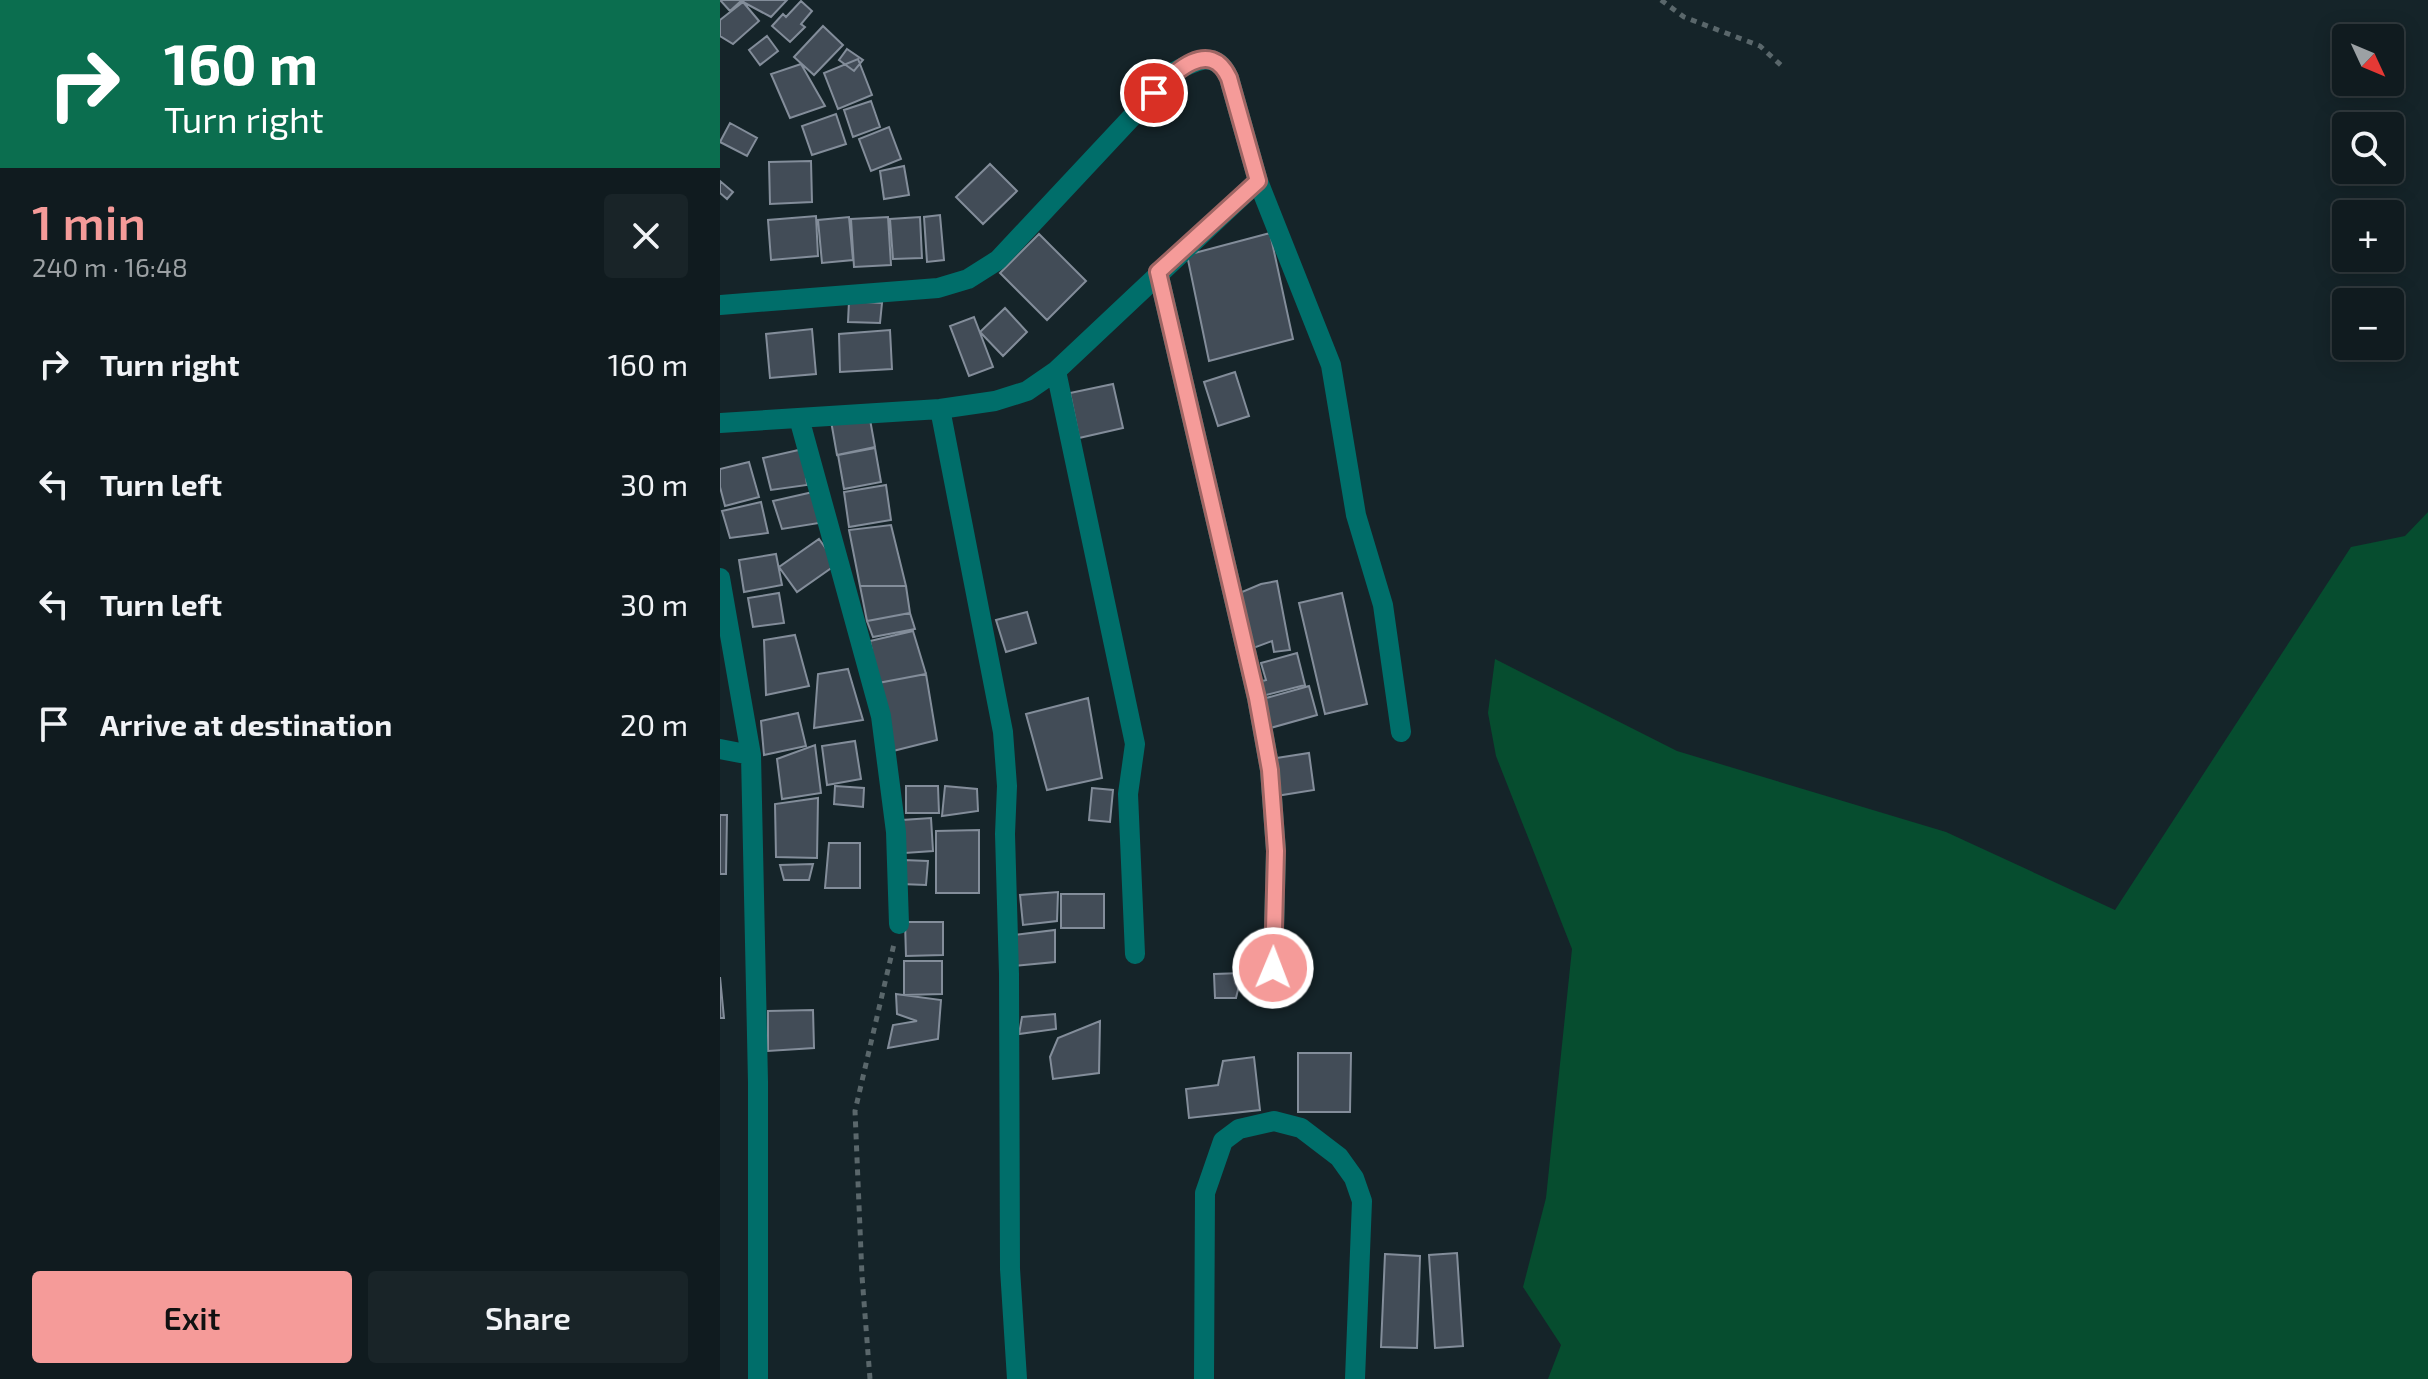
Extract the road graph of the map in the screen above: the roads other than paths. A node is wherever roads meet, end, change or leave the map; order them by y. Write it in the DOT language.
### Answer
graph roads {
  1 [pos="1258,181"];
  2 [pos="1158,272"];
  3 [pos="720,305"];
  4 [pos="1056,371"];
  5 [pos="940,409"];
  6 [pos="799,418"];
  7 [pos="720,423"];
  8 [pos="720,578"];
  9 [pos="1401,732"];
  10 [pos="720,749"];
  11 [pos="751,755"];
  12 [pos="899,924"];
  13 [pos="1135,954"];
  14 [pos="1273,968"];
  15 [pos="758,1379"];
  16 [pos="1017,1379"];
  17 [pos="1204,1379"];
  18 [pos="1355,1379"];
  1 -- 2 [label="street"];
  1 -- 3 [label="street"];
  1 -- 9 [label="street"];
  2 -- 4 [label="street"];
  2 -- 14 [label="street"];
  4 -- 5 [label="street"];
  4 -- 13 [label="street"];
  5 -- 6 [label="street"];
  5 -- 16 [label="street"];
  6 -- 7 [label="street"];
  6 -- 12 [label="street"];
  8 -- 11 [label="street"];
  10 -- 11 [label="street"];
  11 -- 15 [label="street"];
  17 -- 18 [label="street"];
}
